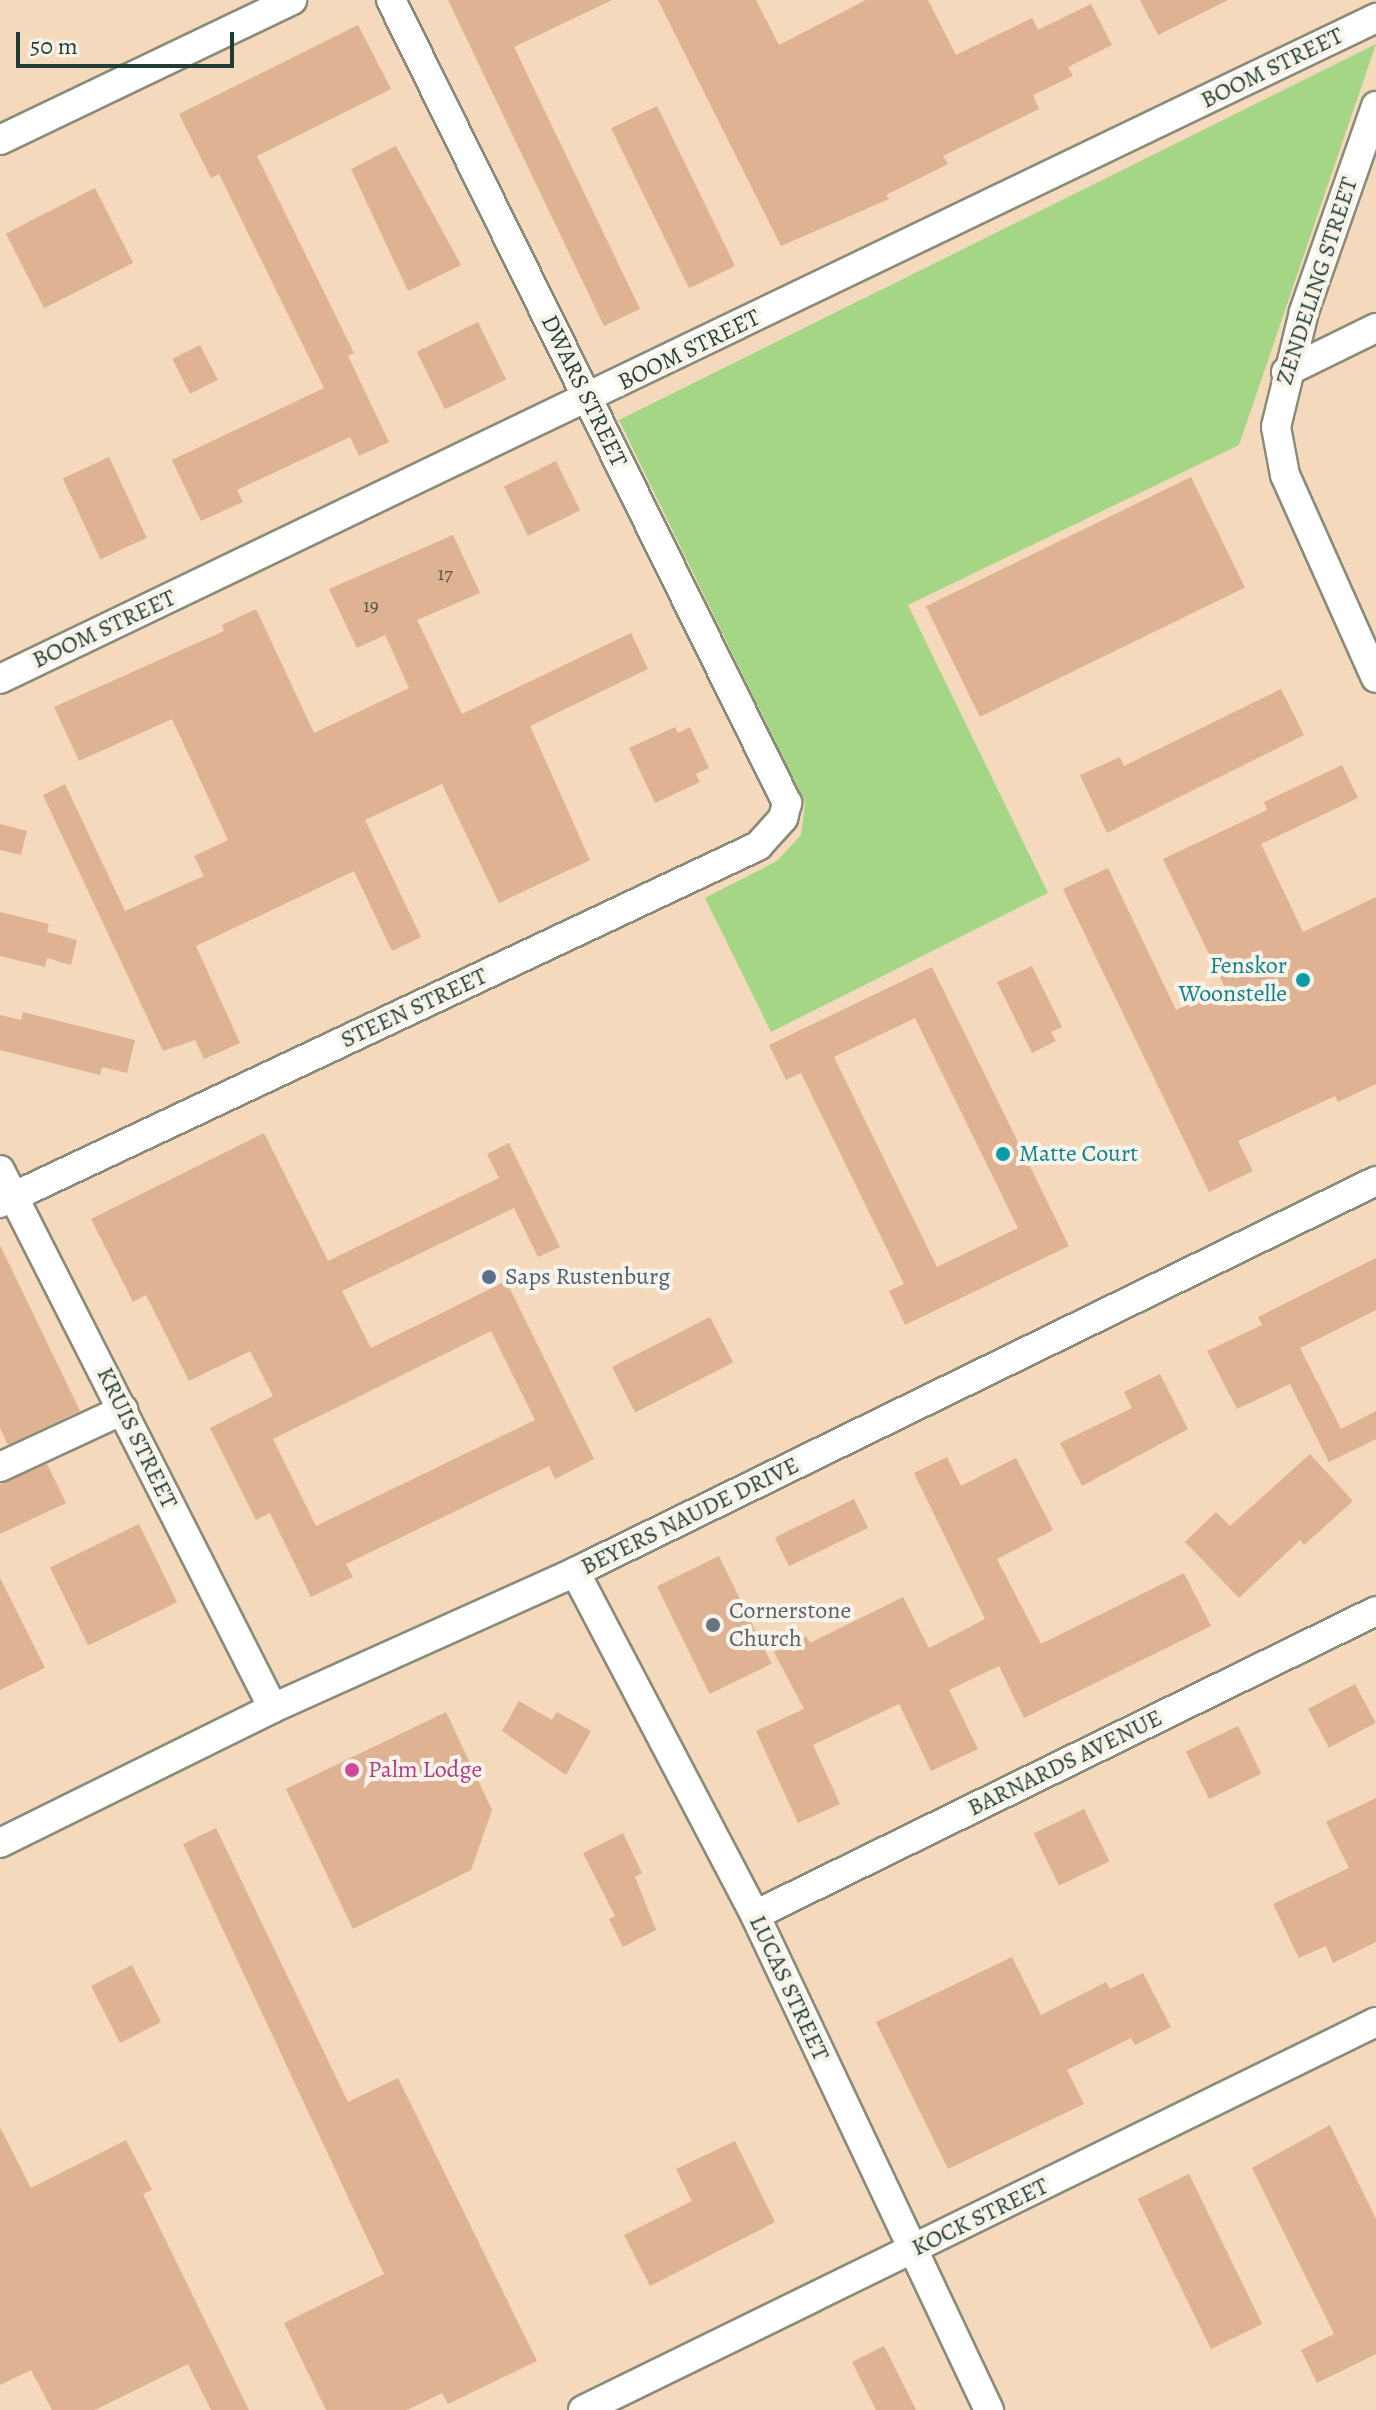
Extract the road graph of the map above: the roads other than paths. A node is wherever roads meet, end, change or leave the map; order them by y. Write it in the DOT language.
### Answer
graph roads {
  1 [pos="292,0"];
  2 [pos="391,0"];
  3 [pos="1376,18"];
  4 [pos="1376,106"];
  5 [pos="0,140"];
  6 [pos="1376,328"];
  7 [pos="1286,372"];
  8 [pos="588,399"];
  9 [pos="1376,678"];
  10 [pos="0,679"];
  11 [pos="777,782"];
  12 [pos="0,1170"];
  13 [pos="1376,1181"];
  14 [pos="7,1200"];
  15 [pos="123,1410"];
  16 [pos="0,1467"];
  17 [pos="575,1572"];
  18 [pos="1376,1611"];
  19 [pos="273,1708"];
  20 [pos="0,1843"];
  21 [pos="755,1915"];
  22 [pos="1376,2022"];
  23 [pos="912,2250"];
  24 [pos="583,2410"];
  25 [pos="989,2410"];
  1 -- 5 [label="street"];
  2 -- 8 [label="street, DWARS STREET"];
  3 -- 8 [label="street, BOOM STREET"];
  4 -- 7 [label="street, ZENDELING STREET"];
  6 -- 7 [label="street"];
  7 -- 9 [label="street, ZENDELING STREET"];
  8 -- 10 [label="street, BOOM STREET"];
  8 -- 11 [label="street, DWARS STREET"];
  11 -- 14 [label="street, STEEN STREET"];
  12 -- 14 [label="street, KRUIS STREET"];
  13 -- 17 [label="street, BEYERS NAUDE DRIVE"];
  14 -- 15 [label="street, KRUIS STREET"];
  15 -- 16 [label="street"];
  15 -- 19 [label="street, KRUIS STREET"];
  17 -- 19 [label="street, BEYERS NAUDE DRIVE"];
  17 -- 21 [label="street, LUCAS STREET"];
  18 -- 21 [label="street, BARNARDS AVENUE"];
  19 -- 20 [label="street, BEYERS NAUDE DRIVE"];
  21 -- 23 [label="street, LUCAS STREET"];
  22 -- 23 [label="street, KOCK STREET"];
  23 -- 24 [label="street, KOCK STREET"];
  23 -- 25 [label="street, LUCAS STREET"];
}
